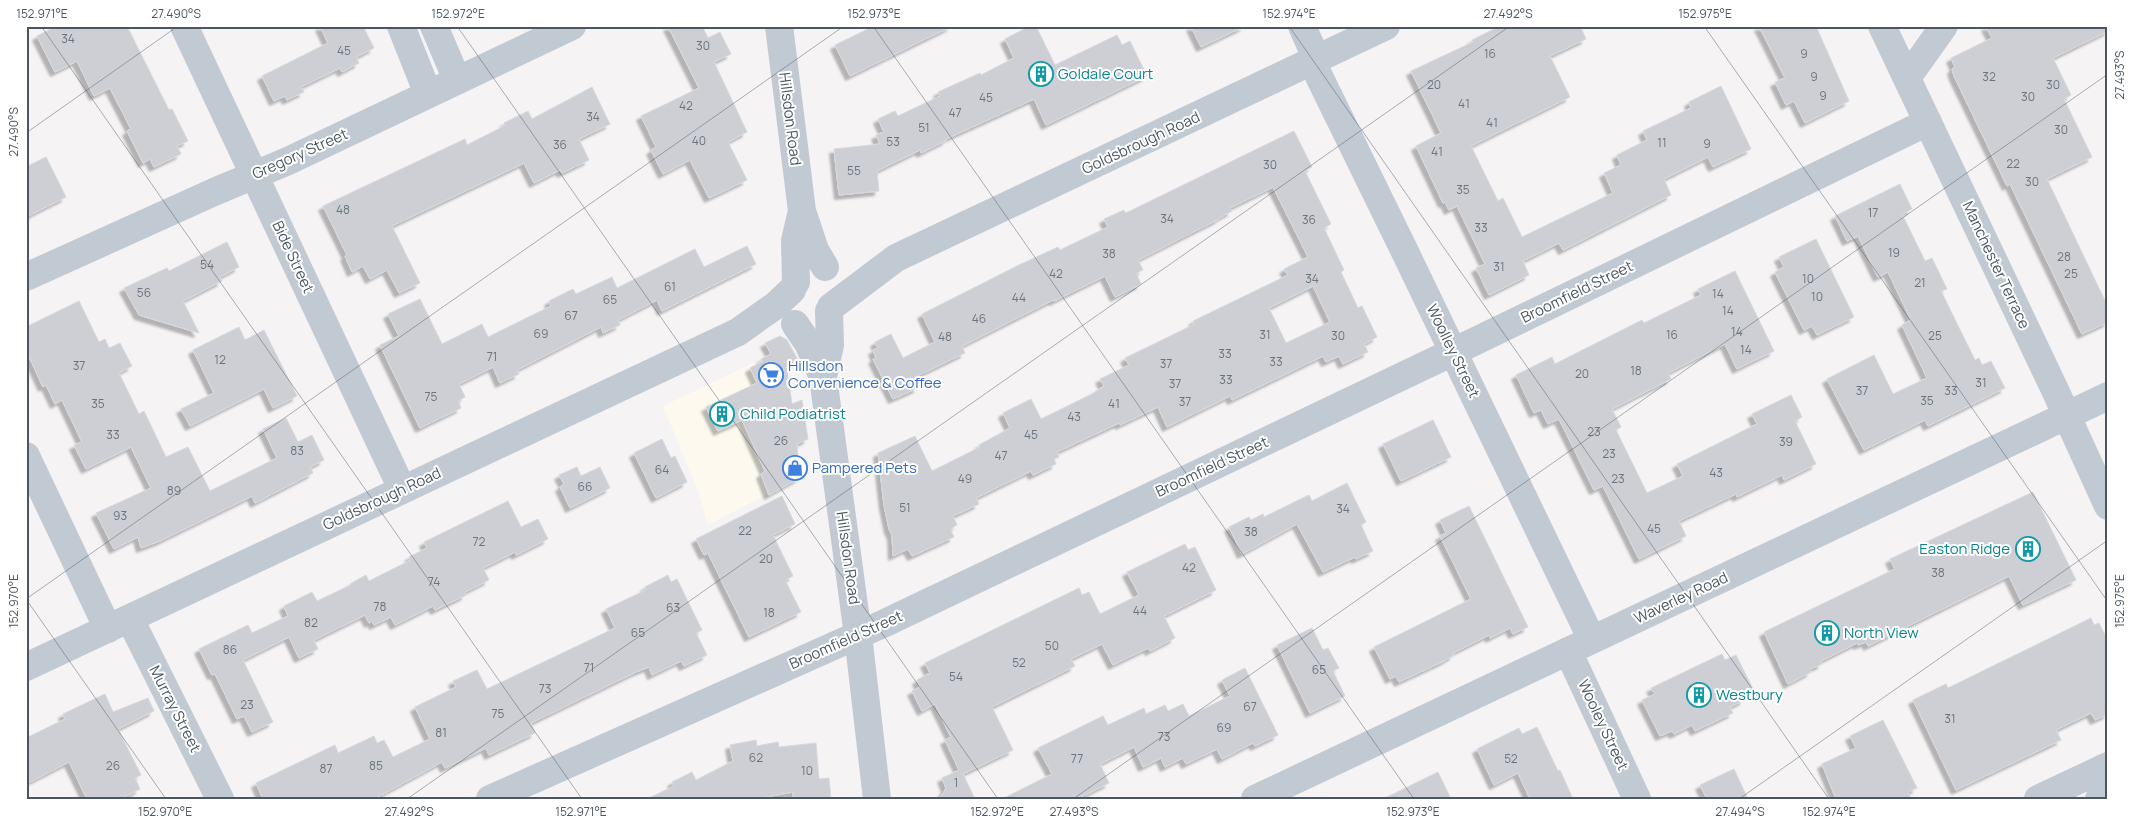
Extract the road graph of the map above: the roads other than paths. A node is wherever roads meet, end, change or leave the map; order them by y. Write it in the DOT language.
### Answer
graph roads {
  1 [pos="184,26"];
  2 [pos="401,26"];
  3 [pos="434,26"];
  4 [pos="572,26"];
  5 [pos="779,26"];
  6 [pos="1302,26"];
  7 [pos="1386,26"];
  8 [pos="1944,26"];
  9 [pos="1887,29"];
  10 [pos="1314,61"];
  11 [pos="1907,78"];
  12 [pos="457,80"];
  13 [pos="428,94"];
  14 [pos="1928,122"];
  15 [pos="254,175"];
  16 [pos="802,211"];
  17 [pos="896,258"];
  18 [pos="826,267"];
  19 [pos="26,277"];
  20 [pos="794,286"];
  21 [pos="830,309"];
  22 [pos="794,324"];
  23 [pos="738,332"];
  24 [pos="1454,352"];
  25 [pos="823,377"];
  26 [pos="2108,396"];
  27 [pos="2067,415"];
  28 [pos="26,456"];
  29 [pos="402,489"];
  30 [pos="2108,506"];
  31 [pos="119,624"];
  32 [pos="858,635"];
  33 [pos="1580,645"];
  34 [pos="26,667"];
  35 [pos="2108,766"];
  36 [pos="2108,794"];
  37 [pos="220,799"];
  38 [pos="490,799"];
  39 [pos="878,799"];
  40 [pos="1255,799"];
  41 [pos="1637,799"];
  42 [pos="2038,799"];
  43 [pos="2099,799"];
  1 -- 15 [label="street, Bide Street"];
  2 -- 13 [label="street"];
  3 -- 12 [label="street"];
  4 -- 12 [label="street, Gregory Street"];
  5 -- 16 [label="street, Hillsdon Road"];
  6 -- 10 [label="street, Woolley Street"];
  7 -- 10 [label="street, Goldsbrough Road"];
  8 -- 11 [label="street"];
  9 -- 11 [label="street, Manchester Terrace"];
  10 -- 17 [label="street, Goldsbrough Road"];
  10 -- 24 [label="street, Woolley Street"];
  11 -- 14 [label="street, Manchester Terrace"];
  12 -- 13 [label="street, Gregory Street"];
  13 -- 15 [label="street, Gregory Street"];
  14 -- 24 [label="street, Broomfield Street"];
  14 -- 27 [label="street, Manchester Terrace"];
  15 -- 19 [label="street, Gregory Street"];
  15 -- 29 [label="street, Bide Street"];
  16 -- 18 [label="street, Hillsdon Road"];
  16 -- 20 [label="street, Hillsdon Road"];
  17 -- 18 [label="street, Goldsbrough Road"];
  17 -- 21 [label="street, Goldsbrough Road"];
  18 -- 20 [label="street"];
  18 -- 21 [label="street"];
  20 -- 22 [label="street"];
  20 -- 23 [label="street, Goldsbrough Road"];
  21 -- 22 [label="street"];
  21 -- 25 [label="street, Hillsdon Road"];
  22 -- 23 [label="street, Goldsbrough Road"];
  22 -- 25 [label="street, Hillsdon Road"];
  23 -- 29 [label="street, Goldsbrough Road"];
  24 -- 32 [label="street, Broomfield Street"];
  24 -- 33 [label="street, Woolley Street"];
  25 -- 32 [label="street, Hillsdon Road"];
  26 -- 27 [label="street, Waverley Road"];
  27 -- 30 [label="street, Manchester Terrace"];
  27 -- 33 [label="street, Waverley Road"];
  28 -- 31 [label="street, Murray Street"];
  29 -- 31 [label="street, Goldsbrough Road"];
  31 -- 34 [label="street, Goldsbrough Road"];
  31 -- 37 [label="street, Murray Street"];
  32 -- 38 [label="street, Broomfield Street"];
  32 -- 39 [label="street, Hillsdon Road"];
  33 -- 40 [label="street, Waverley Road"];
  33 -- 41 [label="street, Wooley Street"];
  35 -- 42 [label="street"];
  36 -- 43 [label="street"];
}
